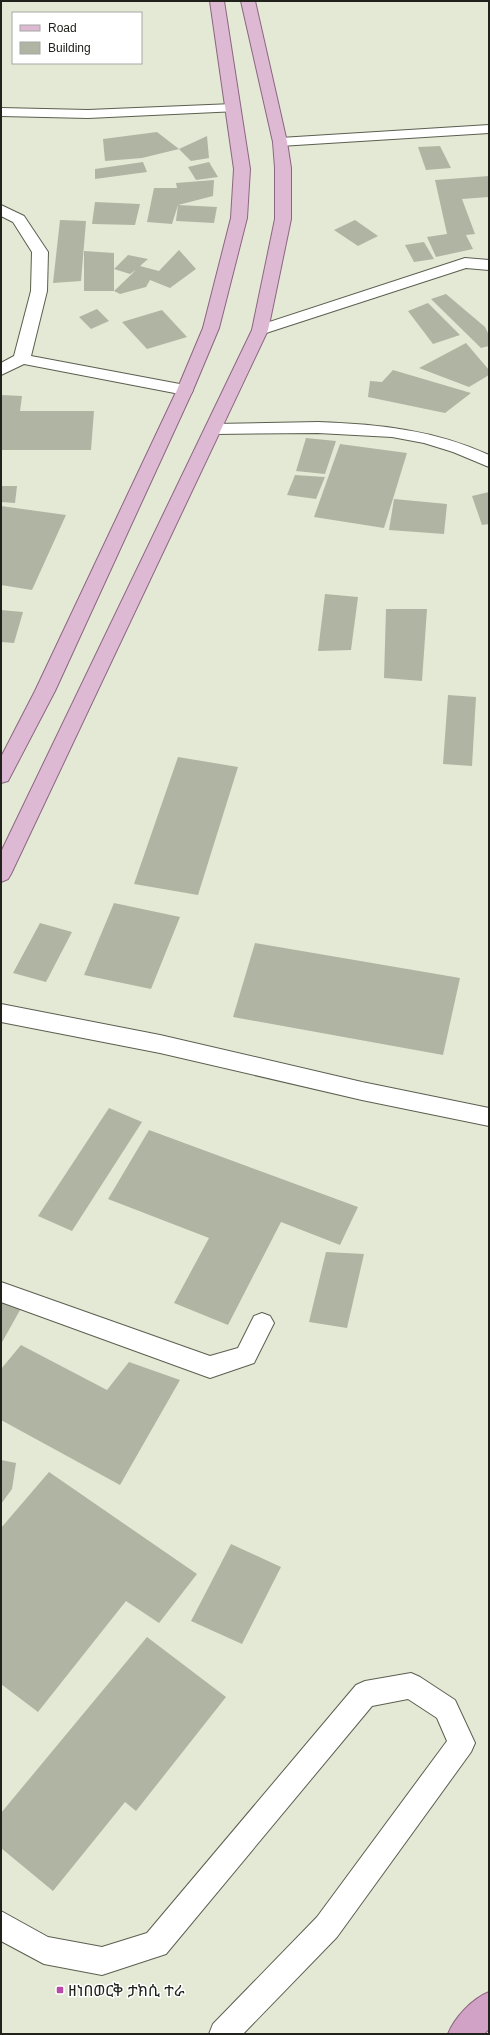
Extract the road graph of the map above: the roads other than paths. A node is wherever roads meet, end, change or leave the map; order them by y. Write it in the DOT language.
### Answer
graph roads {
  1 [pos="217,1"];
  2 [pos="248,1"];
  3 [pos="233,108"];
  4 [pos="1,112"];
  5 [pos="489,129"];
  6 [pos="280,142"];
  7 [pos="1,210"];
  8 [pos="489,254"];
  9 [pos="465,263"];
  10 [pos="489,265"];
  11 [pos="260,330"];
  12 [pos="22,359"];
  13 [pos="1,370"];
  14 [pos="184,390"];
  15 [pos="214,429"];
  16 [pos="489,462"];
  17 [pos="1,776"];
  18 [pos="1,874"];
  19 [pos="1,1013"];
  20 [pos="489,1117"];
  21 [pos="1,1292"];
  22 [pos="262,1323"];
  23 [pos="1,1925"];
  24 [pos="489,2007"];
  25 [pos="223,2034"];
  26 [pos="463,2034"];
  1 -- 3 [label="main road"];
  2 -- 6 [label="main road"];
  3 -- 4 [label="street"];
  3 -- 14 [label="main road"];
  5 -- 6 [label="street"];
  6 -- 11 [label="main road"];
  7 -- 12 [label="street"];
  8 -- 9 [label="street"];
  9 -- 10 [label="street"];
  9 -- 11 [label="street"];
  11 -- 15 [label="main road"];
  12 -- 13 [label="street"];
  12 -- 14 [label="street"];
  14 -- 17 [label="main road"];
  15 -- 16 [label="street"];
  15 -- 18 [label="main road"];
  19 -- 20 [label="street"];
  21 -- 22 [label="lane"];
  23 -- 25 [label="lane"];
  24 -- 26 [label="highway"];
}
